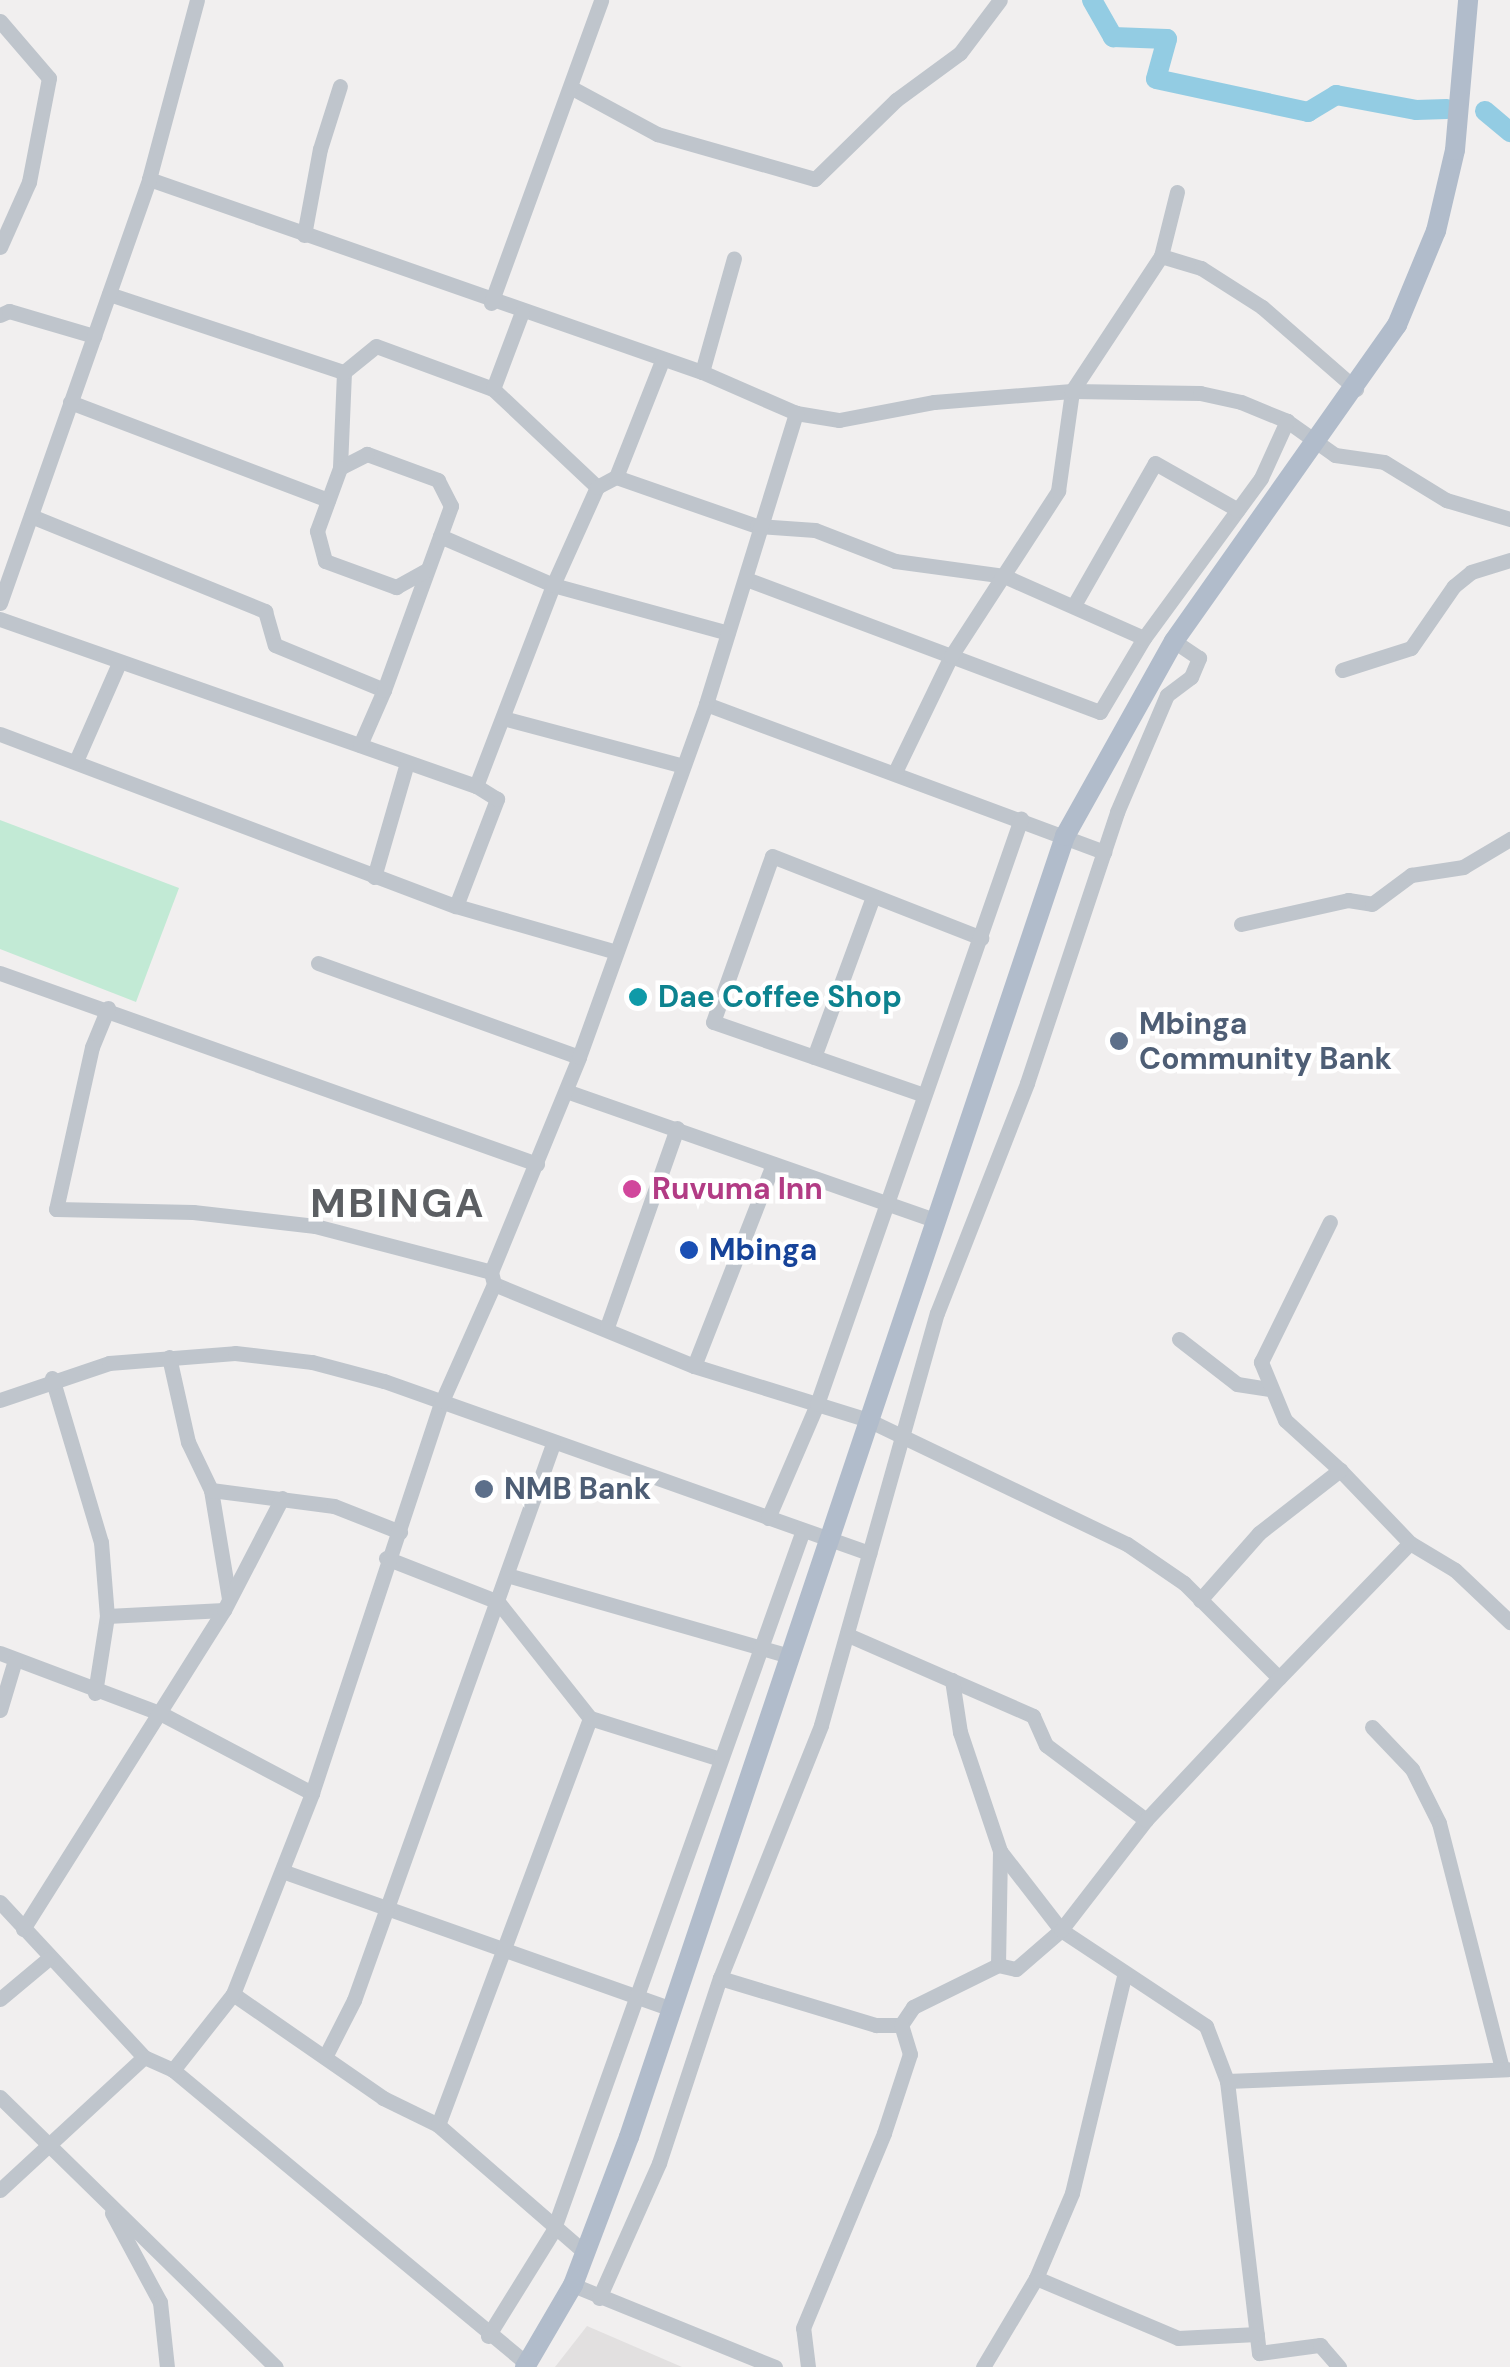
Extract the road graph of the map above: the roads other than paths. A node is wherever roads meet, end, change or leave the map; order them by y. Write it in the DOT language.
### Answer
graph roads {
  1 [pos="197,0"];
  2 [pos="601,0"];
  3 [pos="1000,0"];
  4 [pos="1468,0"];
  5 [pos="0,21"];
  6 [pos="340,86"];
  7 [pos="572,88"];
  8 [pos="149,178"];
  9 [pos="1177,192"];
  10 [pos="304,235"];
  11 [pos="0,247"];
  12 [pos="1161,256"];
  13 [pos="734,258"];
  14 [pos="108,294"];
  15 [pos="492,304"];
  16 [pos="522,312"];
  17 [pos="0,316"];
  18 [pos="94,336"];
  19 [pos="662,361"];
  20 [pos="344,372"];
  21 [pos="702,372"];
  22 [pos="494,389"];
  23 [pos="1356,389"];
  24 [pos="1072,390"];
  25 [pos="70,402"];
  26 [pos="796,414"];
  27 [pos="1286,421"];
  28 [pos="1317,442"];
  29 [pos="340,468"];
  30 [pos="616,476"];
  31 [pos="597,487"];
  32 [pos="328,500"];
  33 [pos="1238,510"];
  34 [pos="30,516"];
  35 [pos="1510,519"];
  36 [pos="757,526"];
  37 [pos="440,536"];
  38 [pos="1510,560"];
  39 [pos="427,570"];
  40 [pos="1004,576"];
  41 [pos="746,579"];
  42 [pos="553,584"];
  43 [pos="0,603"];
  44 [pos="1074,605"];
  45 [pos="0,620"];
  46 [pos="728,632"];
  47 [pos="1144,638"];
  48 [pos="1174,641"];
  49 [pos="951,656"];
  50 [pos="118,663"];
  51 [pos="1342,670"];
  52 [pos="384,690"];
  53 [pos="706,704"];
  54 [pos="504,718"];
  55 [pos="0,734"];
  56 [pos="360,745"];
  57 [pos="76,762"];
  58 [pos="406,766"];
  59 [pos="680,766"];
  60 [pos="894,772"];
  61 [pos="476,786"];
  62 [pos="1021,819"];
  63 [pos="1065,836"];
  64 [pos="1510,840"];
  65 [pos="1104,852"];
  66 [pos="374,877"];
  67 [pos="873,897"];
  68 [pos="456,906"];
  69 [pos="1241,924"];
  70 [pos="981,938"];
  71 [pos="616,952"];
  72 [pos="318,963"];
  73 [pos="0,973"];
  74 [pos="108,1008"];
  75 [pos="579,1056"];
  76 [pos="814,1057"];
  77 [pos="566,1091"];
  78 [pos="924,1095"];
  79 [pos="678,1128"];
  80 [pos="537,1164"];
  81 [pos="774,1164"];
  82 [pos="886,1204"];
  83 [pos="934,1220"];
  84 [pos="1330,1222"];
  85 [pos="492,1278"];
  86 [pos="607,1327"];
  87 [pos="1179,1339"];
  88 [pos="169,1357"];
  89 [pos="694,1366"];
  90 [pos="52,1378"];
  91 [pos="1267,1388"];
  92 [pos="0,1400"];
  93 [pos="442,1401"];
  94 [pos="817,1404"];
  95 [pos="868,1420"];
  96 [pos="900,1436"];
  97 [pos="553,1444"];
  98 [pos="1340,1470"];
  99 [pos="212,1490"];
  100 [pos="282,1498"];
  101 [pos="768,1518"];
  102 [pos="803,1530"];
  103 [pos="400,1532"];
  104 [pos="828,1538"];
  105 [pos="1410,1543"];
  106 [pos="869,1552"];
  107 [pos="386,1558"];
  108 [pos="508,1575"];
  109 [pos="1200,1600"];
  110 [pos="498,1602"];
  111 [pos="227,1606"];
  112 [pos="107,1616"];
  113 [pos="1510,1622"];
  114 [pos="848,1635"];
  115 [pos="758,1649"];
  116 [pos="8,1656"];
  117 [pos="789,1656"];
  118 [pos="1279,1678"];
  119 [pos="952,1680"];
  120 [pos="95,1693"];
  121 [pos="0,1710"];
  122 [pos="160,1713"];
  123 [pos="590,1718"];
  124 [pos="1372,1727"];
  125 [pos="720,1759"];
  126 [pos="312,1793"];
  127 [pos="1146,1820"];
  128 [pos="1000,1851"];
  129 [pos="282,1871"];
  130 [pos="0,1902"];
  131 [pos="384,1910"];
  132 [pos="22,1928"];
  133 [pos="1061,1930"];
  134 [pos="506,1948"];
  135 [pos="48,1959"];
  136 [pos="998,1965"];
  137 [pos="1125,1973"];
  138 [pos="720,1978"];
  139 [pos="233,1994"];
  140 [pos="0,1998"];
  141 [pos="640,1998"];
  142 [pos="672,2009"];
  143 [pos="901,2025"];
  144 [pos="326,2056"];
  145 [pos="144,2057"];
  146 [pos="1506,2069"];
  147 [pos="173,2070"];
  148 [pos="1228,2080"];
  149 [pos="0,2097"];
  150 [pos="438,2125"];
  151 [pos="48,2143"];
  152 [pos="0,2190"];
  153 [pos="103,2197"];
  154 [pos="553,2230"];
  155 [pos="585,2253"];
  156 [pos="1036,2278"];
  157 [pos="573,2286"];
  158 [pos="599,2298"];
  159 [pos="1257,2334"];
  160 [pos="488,2336"];
  161 [pos="526,2366"];
  162 [pos="167,2367"];
  163 [pos="276,2367"];
  164 [pos="776,2367"];
  165 [pos="808,2367"];
  166 [pos="983,2367"];
  167 [pos="1339,2367"];
  1 -- 8 [label="street"];
  2 -- 7 [label="street"];
  3 -- 7 [label="street"];
  4 -- 23 [label="main road"];
  5 -- 11 [label="street"];
  6 -- 10 [label="street"];
  7 -- 15 [label="street"];
  8 -- 10 [label="street"];
  8 -- 14 [label="street"];
  9 -- 12 [label="street"];
  10 -- 15 [label="street"];
  12 -- 23 [label="street"];
  12 -- 24 [label="street"];
  13 -- 21 [label="street"];
  14 -- 18 [label="street"];
  14 -- 20 [label="street"];
  15 -- 16 [label="street"];
  16 -- 19 [label="street"];
  16 -- 22 [label="street"];
  17 -- 18 [label="street"];
  18 -- 25 [label="street"];
  19 -- 21 [label="street"];
  19 -- 30 [label="street"];
  20 -- 22 [label="street"];
  20 -- 29 [label="street"];
  21 -- 26 [label="street"];
  22 -- 31 [label="street"];
  23 -- 28 [label="main road"];
  24 -- 26 [label="street"];
  24 -- 27 [label="street"];
  24 -- 40 [label="street"];
  25 -- 32 [label="street"];
  25 -- 34 [label="street"];
  26 -- 36 [label="street"];
  27 -- 28 [label="street"];
  27 -- 33 [label="street"];
  28 -- 35 [label="street"];
  28 -- 48 [label="main road"];
  29 -- 32 [label="street"];
  29 -- 37 [label="street"];
  30 -- 31 [label="street"];
  30 -- 36 [label="street"];
  31 -- 42 [label="street"];
  32 -- 39 [label="street"];
  33 -- 44 [label="street"];
  33 -- 47 [label="street"];
  34 -- 43 [label="street"];
  34 -- 52 [label="street"];
  36 -- 40 [label="street"];
  36 -- 41 [label="street"];
  37 -- 39 [label="street"];
  37 -- 42 [label="street"];
  38 -- 51 [label="street"];
  39 -- 52 [label="street"];
  40 -- 44 [label="street"];
  40 -- 49 [label="street"];
  41 -- 46 [label="street"];
  41 -- 49 [label="street"];
  42 -- 46 [label="street"];
  42 -- 54 [label="street"];
  44 -- 47 [label="street"];
  45 -- 50 [label="street"];
  46 -- 53 [label="street"];
  47 -- 49 [label="street"];
  48 -- 63 [label="main road"];
  48 -- 65 [label="street"];
  49 -- 60 [label="street"];
  50 -- 56 [label="street"];
  50 -- 57 [label="street"];
  52 -- 56 [label="street"];
  53 -- 59 [label="street"];
  53 -- 60 [label="street"];
  54 -- 59 [label="street"];
  54 -- 61 [label="street"];
  55 -- 57 [label="street"];
  56 -- 58 [label="street"];
  57 -- 66 [label="street"];
  58 -- 61 [label="street"];
  58 -- 66 [label="street"];
  59 -- 71 [label="street"];
  60 -- 62 [label="street"];
  61 -- 68 [label="street"];
  62 -- 63 [label="street"];
  62 -- 70 [label="street"];
  63 -- 65 [label="street"];
  63 -- 83 [label="main road"];
  64 -- 69 [label="street"];
  65 -- 96 [label="street"];
  66 -- 68 [label="street"];
  67 -- 70 [label="street"];
  67 -- 76 [label="street"];
  67 -- 76 [label="street"];
  68 -- 71 [label="street"];
  70 -- 78 [label="street"];
  71 -- 75 [label="street"];
  72 -- 75 [label="street"];
  73 -- 74 [label="street"];
  74 -- 80 [label="street"];
  74 -- 85 [label="street"];
  75 -- 77 [label="street"];
  76 -- 78 [label="street"];
  77 -- 79 [label="street"];
  77 -- 80 [label="street"];
  78 -- 82 [label="street"];
  79 -- 81 [label="street"];
  79 -- 86 [label="street"];
  80 -- 85 [label="street"];
  81 -- 82 [label="street"];
  81 -- 89 [label="street"];
  82 -- 83 [label="street"];
  82 -- 94 [label="street"];
  83 -- 95 [label="main road"];
  84 -- 91 [label="street"];
  85 -- 86 [label="street"];
  85 -- 93 [label="street"];
  86 -- 89 [label="street"];
  87 -- 91 [label="street"];
  88 -- 90 [label="street"];
  88 -- 93 [label="street"];
  88 -- 99 [label="street"];
  89 -- 94 [label="street"];
  90 -- 92 [label="street"];
  90 -- 112 [label="street"];
  91 -- 98 [label="street"];
  93 -- 97 [label="street"];
  93 -- 103 [label="street"];
  94 -- 95 [label="street"];
  94 -- 101 [label="street"];
  95 -- 96 [label="street"];
  95 -- 104 [label="main road"];
  96 -- 106 [label="street"];
  96 -- 109 [label="street"];
  97 -- 101 [label="street"];
  97 -- 108 [label="street"];
  98 -- 105 [label="street"];
  98 -- 109 [label="street"];
  99 -- 100 [label="street"];
  99 -- 111 [label="street"];
  100 -- 103 [label="street"];
  100 -- 111 [label="street"];
  101 -- 102 [label="street"];
  102 -- 104 [label="street"];
  102 -- 115 [label="street"];
  103 -- 107 [label="street"];
  104 -- 106 [label="street"];
  104 -- 117 [label="main road"];
  105 -- 113 [label="street"];
  105 -- 118 [label="street"];
  106 -- 114 [label="street"];
  107 -- 110 [label="street"];
  107 -- 126 [label="street"];
  108 -- 110 [label="street"];
  108 -- 115 [label="street"];
  109 -- 118 [label="street"];
  110 -- 123 [label="street"];
  110 -- 131 [label="street"];
  111 -- 112 [label="street"];
  111 -- 122 [label="street"];
  112 -- 120 [label="street"];
  114 -- 119 [label="street"];
  114 -- 138 [label="street"];
  115 -- 117 [label="street"];
  115 -- 125 [label="street"];
  116 -- 120 [label="street"];
  116 -- 121 [label="street"];
  117 -- 142 [label="main road"];
  118 -- 127 [label="street"];
  119 -- 127 [label="street"];
  119 -- 128 [label="street"];
  120 -- 122 [label="street"];
  122 -- 126 [label="street"];
  122 -- 132 [label="street"];
  123 -- 125 [label="street"];
  123 -- 134 [label="street"];
  124 -- 146 [label="street"];
  125 -- 141 [label="street"];
  126 -- 129 [label="street"];
  127 -- 133 [label="street"];
  128 -- 133 [label="street"];
  128 -- 136 [label="street"];
  129 -- 131 [label="street"];
  129 -- 139 [label="street"];
  130 -- 132 [label="street"];
  131 -- 134 [label="street"];
  131 -- 144 [label="street"];
  132 -- 135 [label="street"];
  133 -- 136 [label="street"];
  133 -- 137 [label="street"];
  134 -- 141 [label="street"];
  134 -- 150 [label="street"];
  135 -- 140 [label="street"];
  135 -- 145 [label="street"];
  136 -- 143 [label="street"];
  137 -- 148 [label="street"];
  137 -- 156 [label="street"];
  138 -- 143 [label="street"];
  138 -- 158 [label="street"];
  139 -- 144 [label="street"];
  139 -- 147 [label="street"];
  141 -- 142 [label="street"];
  141 -- 154 [label="street"];
  142 -- 155 [label="main road"];
  143 -- 165 [label="street"];
  144 -- 150 [label="street"];
  145 -- 147 [label="street"];
  145 -- 151 [label="street"];
  146 -- 148 [label="street"];
  147 -- 160 [label="street"];
  148 -- 159 [label="street"];
  149 -- 151 [label="street"];
  150 -- 154 [label="street"];
  151 -- 152 [label="street"];
  151 -- 153 [label="street"];
  153 -- 162 [label="street"];
  153 -- 163 [label="street"];
  154 -- 155 [label="street"];
  154 -- 160 [label="street"];
  155 -- 157 [label="main road"];
  156 -- 159 [label="street"];
  156 -- 166 [label="street"];
  157 -- 158 [label="street"];
  157 -- 161 [label="main road"];
  158 -- 164 [label="street"];
  159 -- 167 [label="street"];
  160 -- 161 [label="street"];
}
